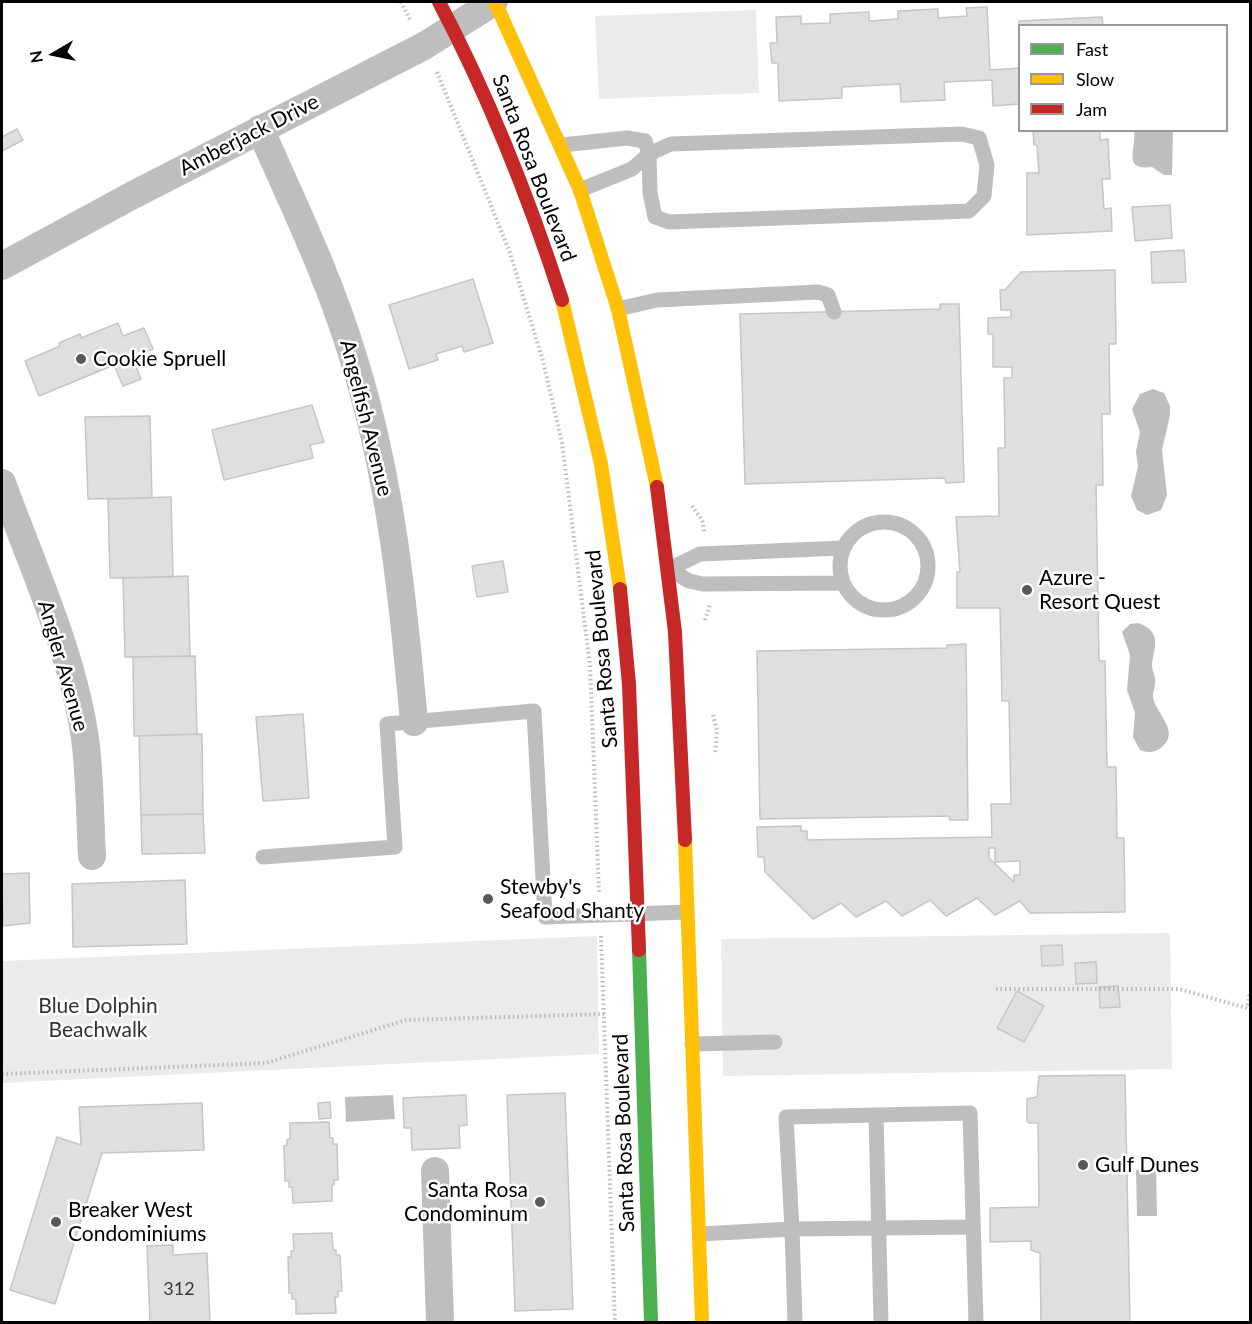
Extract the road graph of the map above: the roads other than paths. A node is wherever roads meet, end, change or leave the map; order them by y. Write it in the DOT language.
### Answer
graph roads {
  1 [pos="439,2"];
  2 [pos="495,2"];
  3 [pos="454,27"];
  4 [pos="260,129"];
  5 [pos="562,145"];
  6 [pos="649,154"];
  7 [pos="580,190"];
  8 [pos="2,266"];
  9 [pos="618,309"];
  10 [pos="834,312"];
  11 [pos="2,483"];
  12 [pos="843,548"];
  13 [pos="669,569"];
  14 [pos="648,571"];
  15 [pos="843,583"];
  16 [pos="414,722"];
  17 [pos="92,856"];
  18 [pos="263,857"];
  19 [pos="687,912"];
  20 [pos="638,914"];
  21 [pos="775,1042"];
  22 [pos="692,1044"];
  23 [pos="876,1115"];
  24 [pos="435,1171"];
  25 [pos="973,1227"];
  26 [pos="879,1228"];
  27 [pos="792,1229"];
  28 [pos="695,1234"];
  29 [pos="440,1323"];
  30 [pos="651,1323"];
  31 [pos="702,1323"];
  32 [pos="795,1323"];
  33 [pos="881,1323"];
  34 [pos="976,1323"];
  1 -- 3 [label="street, Santa Rosa Boulevard"];
  2 -- 3 [label="street, Amberjack Drive"];
  2 -- 5 [label="street, Santa Rosa Boulevard"];
  3 -- 4 [label="street, Amberjack Drive"];
  3 -- 20 [label="street, Santa Rosa Boulevard"];
  4 -- 8 [label="street, Amberjack Drive"];
  4 -- 16 [label="street, Angelfish Avenue"];
  5 -- 6 [label="lane"];
  5 -- 7 [label="street, Santa Rosa Boulevard"];
  6 -- 6 [label="lane"];
  6 -- 7 [label="lane"];
  7 -- 9 [label="street, Santa Rosa Boulevard"];
  9 -- 10 [label="lane"];
  9 -- 13 [label="street, Santa Rosa Boulevard"];
  11 -- 17 [label="street, Angler Avenue"];
  12 -- 13 [label="lane"];
  12 -- 15 [label="lane"];
  12 -- 15 [label="lane"];
  13 -- 14 [label="street"];
  13 -- 15 [label="lane"];
  13 -- 19 [label="street, Santa Rosa Boulevard"];
  16 -- 18 [label="lane"];
  16 -- 20 [label="lane"];
  19 -- 20 [label="lane"];
  19 -- 22 [label="street, Santa Rosa Boulevard"];
  20 -- 30 [label="street, Santa Rosa Boulevard"];
  21 -- 22 [label="lane"];
  22 -- 28 [label="street, Santa Rosa Boulevard"];
  23 -- 25 [label="lane"];
  23 -- 26 [label="lane"];
  23 -- 27 [label="lane"];
  24 -- 29 [label="street"];
  25 -- 26 [label="lane"];
  25 -- 34 [label="lane"];
  26 -- 27 [label="lane"];
  26 -- 33 [label="lane"];
  27 -- 28 [label="lane"];
  27 -- 32 [label="lane"];
  28 -- 31 [label="street, Santa Rosa Boulevard"];
}
